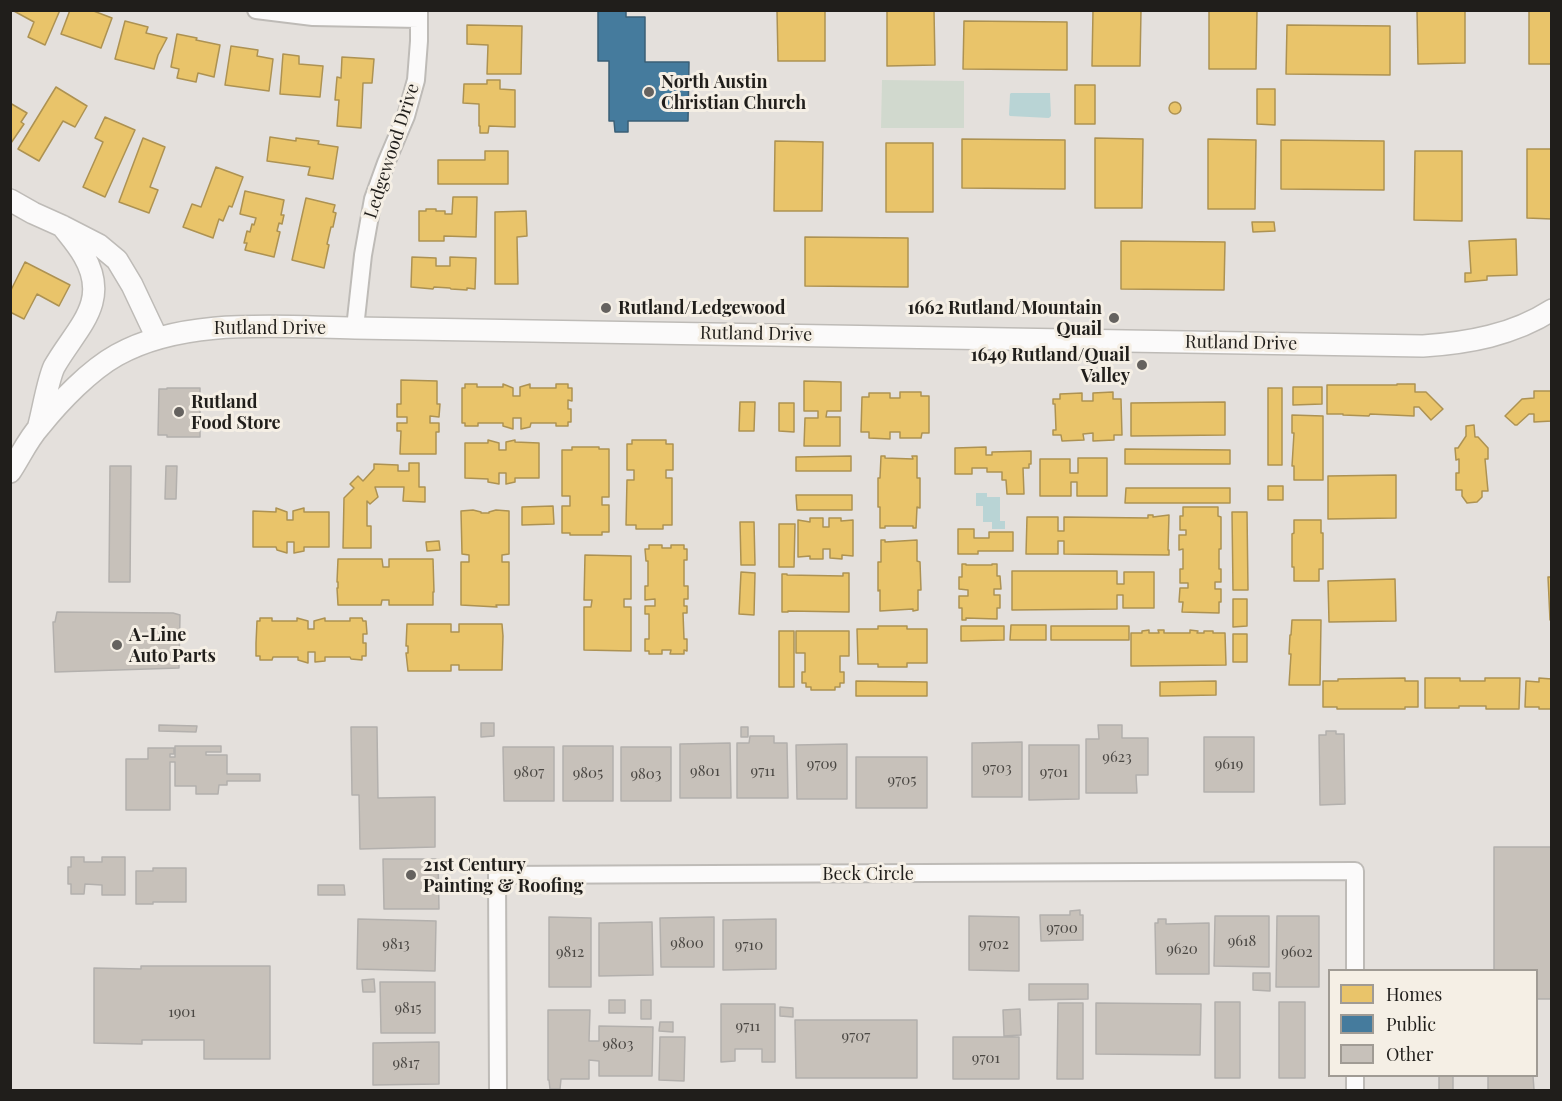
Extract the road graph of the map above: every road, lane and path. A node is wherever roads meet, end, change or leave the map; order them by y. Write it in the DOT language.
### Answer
graph roads {
  1 [pos="256,10"];
  2 [pos="419,15"];
  3 [pos="10,200"];
  4 [pos="62,226"];
  5 [pos="1551,310"];
  6 [pos="355,327"];
  7 [pos="157,338"];
  8 [pos="39,427"];
  9 [pos="10,472"];
  10 [pos="1355,969"];
  11 [pos="498,1090"];
  1 -- 2 [label="street"];
  2 -- 6 [label="street, Ledgewood Drive"];
  3 -- 4 [label="street"];
  4 -- 7 [label="street"];
  4 -- 8 [label="street"];
  5 -- 6 [label="street, Rutland Drive"];
  6 -- 7 [label="street, Rutland Drive"];
  7 -- 8 [label="street, Rutland Drive"];
  8 -- 9 [label="street, Rutland Drive"];
  10 -- 11 [label="street, Beck Circle"];
}
